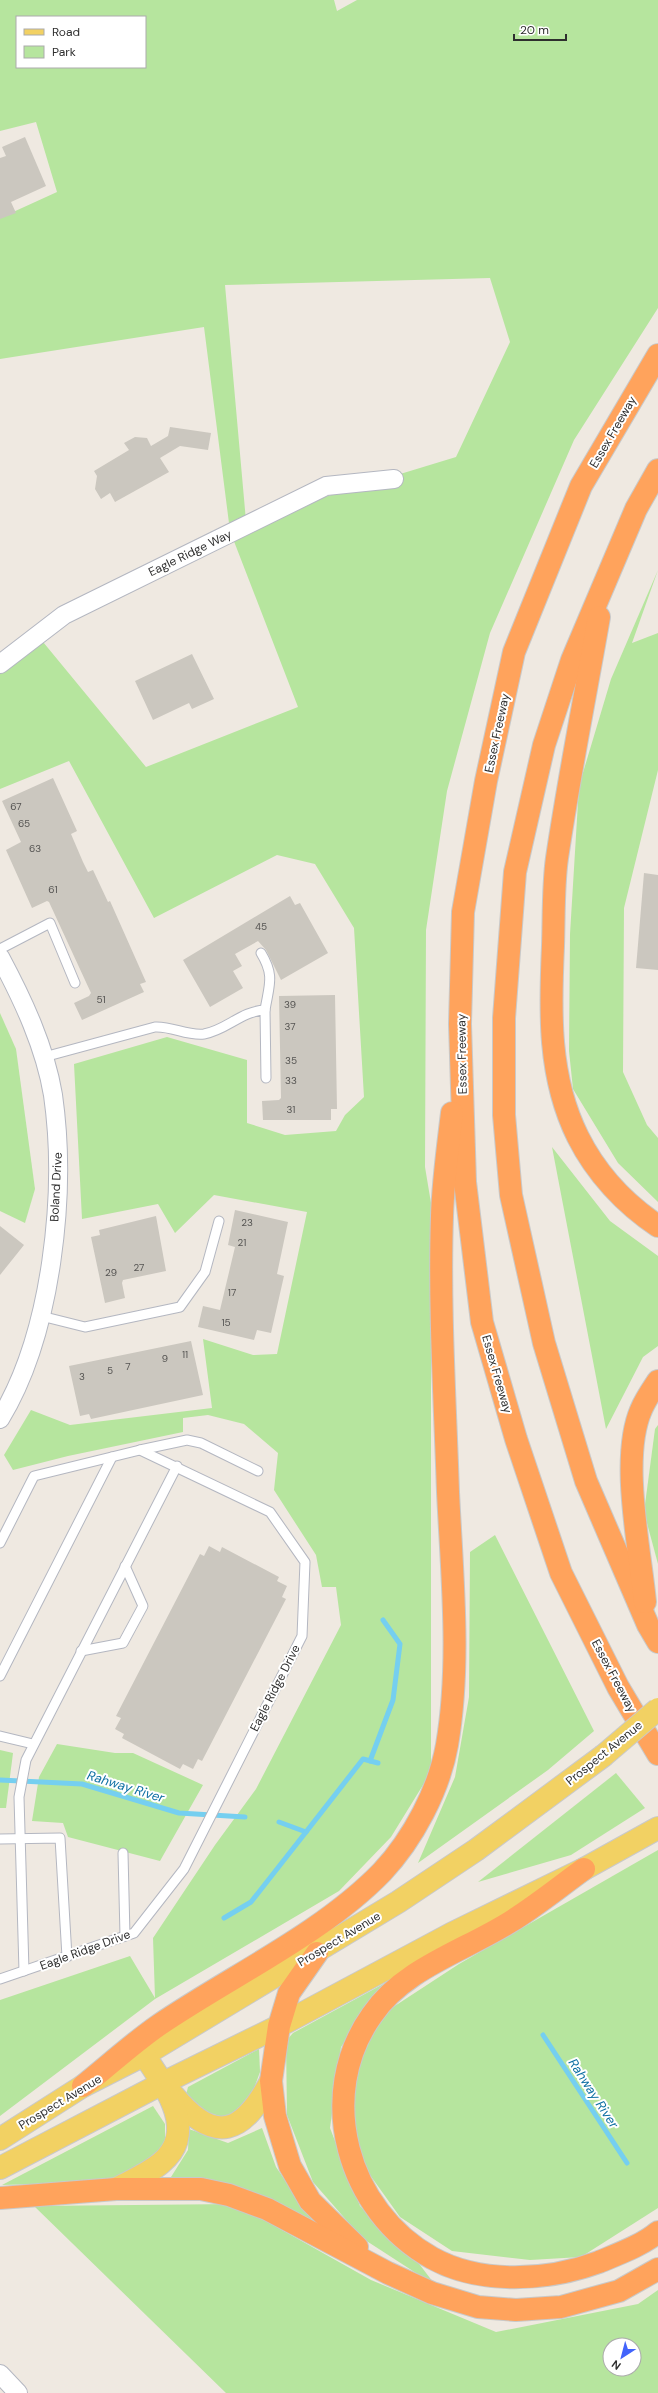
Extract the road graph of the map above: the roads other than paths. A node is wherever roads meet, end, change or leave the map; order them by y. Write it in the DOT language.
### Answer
graph roads {
  1 [pos="658,355"];
  2 [pos="658,470"];
  3 [pos="394,479"];
  4 [pos="606,582"];
  5 [pos="0,664"];
  6 [pos="0,949"];
  7 [pos="261,953"];
  8 [pos="0,957"];
  9 [pos="75,983"];
  10 [pos="265,1010"];
  11 [pos="460,1024"];
  12 [pos="44,1057"];
  13 [pos="266,1078"];
  14 [pos="218,1221"];
  15 [pos="658,1226"];
  16 [pos="41,1316"];
  17 [pos="658,1381"];
  18 [pos="0,1419"];
  19 [pos="140,1450"];
  20 [pos="112,1457"];
  21 [pos="176,1466"];
  22 [pos="258,1471"];
  23 [pos="0,1543"];
  24 [pos="124,1566"];
  25 [pos="653,1634"];
  26 [pos="81,1651"];
  27 [pos="0,1676"];
  28 [pos="658,1709"];
  29 [pos="0,1736"];
  30 [pos="34,1744"];
  31 [pos="658,1754"];
  32 [pos="655,1830"];
  33 [pos="0,1839"];
  34 [pos="19,1839"];
  35 [pos="123,1854"];
  36 [pos="584,1869"];
  37 [pos="125,1936"];
  38 [pos="317,1952"];
  39 [pos="67,1957"];
  40 [pos="24,1971"];
  41 [pos="0,1978"];
  42 [pos="279,2026"];
  43 [pos="144,2056"];
  44 [pos="271,2081"];
  45 [pos="163,2083"];
  46 [pos="83,2086"];
  47 [pos="0,2139"];
  48 [pos="0,2168"];
  49 [pos="116,2189"];
  50 [pos="0,2198"];
  51 [pos="658,2232"];
  52 [pos="658,2269"];
  53 [pos="388,2273"];
  54 [pos="0,2374"];
  55 [pos="18,2393"];
  1 -- 11 [label="highway, Essex Freeway"];
  2 -- 4 [label="highway"];
  3 -- 5 [label="street, Eagle Ridge Way"];
  4 -- 15 [label="highway"];
  4 -- 25 [label="highway"];
  6 -- 9 [label="lane"];
  7 -- 10 [label="lane"];
  8 -- 12 [label="street, Boland Drive"];
  10 -- 12 [label="lane"];
  10 -- 13 [label="lane"];
  11 -- 31 [label="highway, Essex Freeway"];
  11 -- 46 [label="highway"];
  12 -- 16 [label="street, Boland Drive"];
  14 -- 16 [label="lane"];
  16 -- 18 [label="street, Boland Drive"];
  17 -- 25 [label="highway"];
  19 -- 20 [label="lane"];
  19 -- 21 [label="lane, Eagle Ridge Drive"];
  19 -- 22 [label="lane"];
  20 -- 23 [label="lane"];
  20 -- 27 [label="lane"];
  21 -- 24 [label="lane"];
  21 -- 37 [label="lane, Eagle Ridge Drive"];
  24 -- 26 [label="lane"];
  24 -- 26 [label="lane"];
  26 -- 30 [label="lane"];
  28 -- 38 [label="main road, Prospect Avenue, bridge"];
  29 -- 30 [label="lane"];
  30 -- 34 [label="lane"];
  32 -- 36 [label="main road"];
  33 -- 34 [label="lane"];
  34 -- 39 [label="lane"];
  34 -- 40 [label="lane"];
  35 -- 37 [label="lane"];
  36 -- 42 [label="main road"];
  36 -- 51 [label="highway"];
  37 -- 39 [label="lane, Eagle Ridge Drive"];
  38 -- 42 [label="highway"];
  38 -- 43 [label="main road, Prospect Avenue"];
  39 -- 40 [label="lane, Eagle Ridge Drive"];
  40 -- 41 [label="lane, Eagle Ridge Drive"];
  42 -- 44 [label="highway"];
  42 -- 45 [label="main road"];
  43 -- 45 [label="main road"];
  43 -- 46 [label="main road, Prospect Avenue"];
  44 -- 45 [label="main road"];
  44 -- 53 [label="highway"];
  45 -- 48 [label="main road"];
  45 -- 49 [label="main road"];
  46 -- 47 [label="main road, Prospect Avenue"];
  49 -- 50 [label="highway"];
  49 -- 53 [label="highway"];
  52 -- 53 [label="highway"];
  54 -- 55 [label="street"];
}
